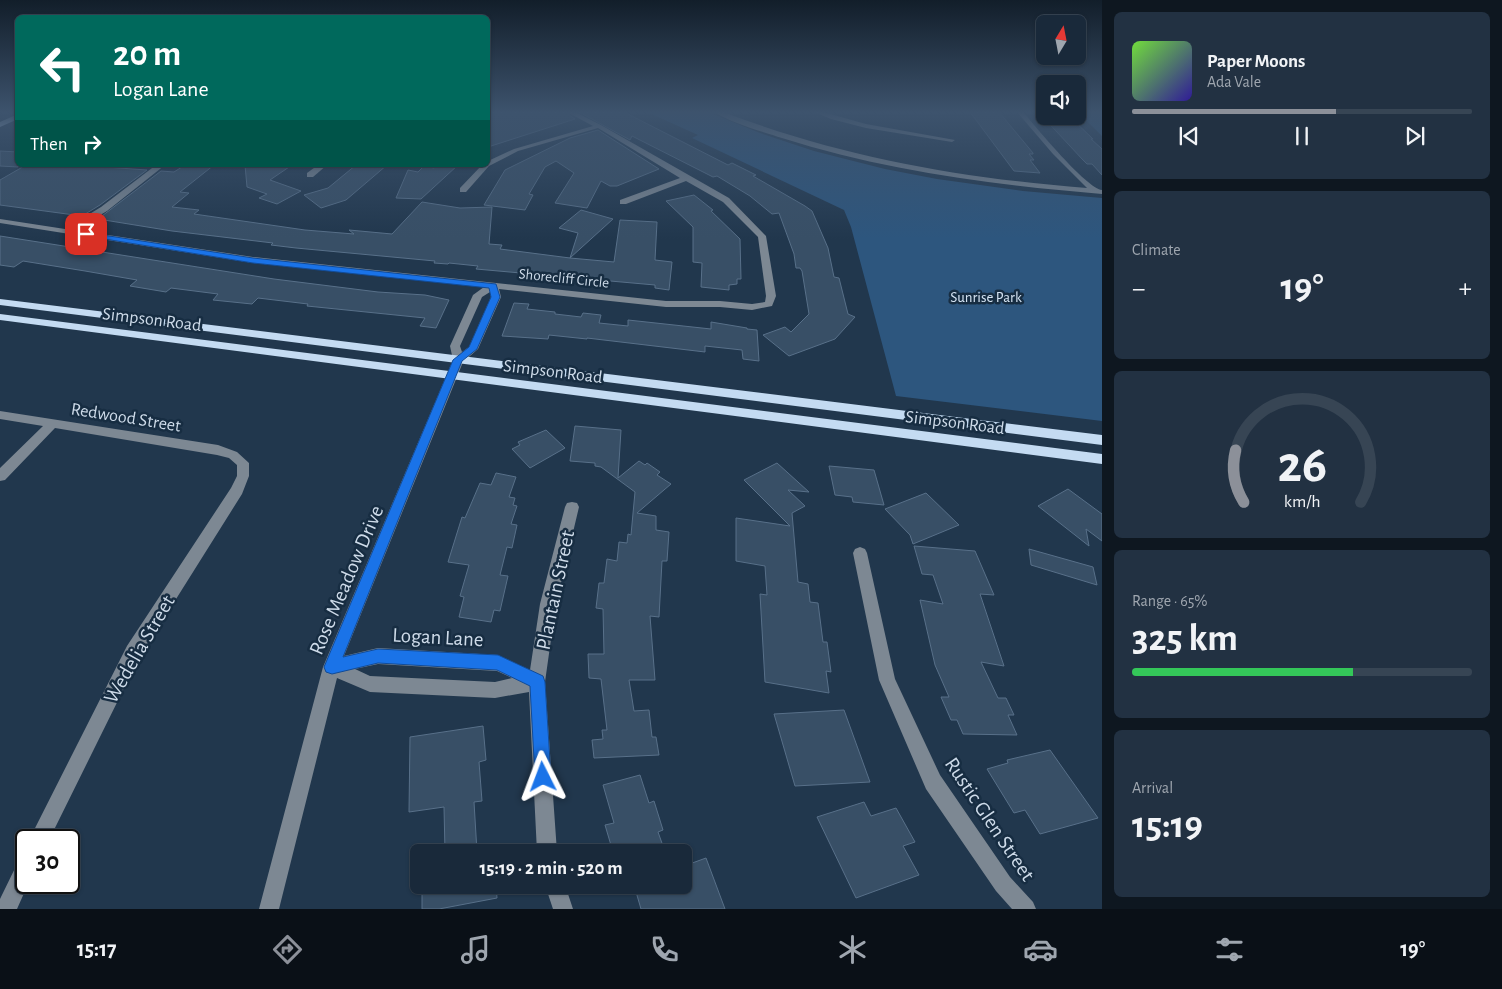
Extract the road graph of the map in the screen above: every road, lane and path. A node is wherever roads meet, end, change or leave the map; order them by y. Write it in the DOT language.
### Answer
graph roads {
  1 [pos="507,154"];
  2 [pos="647,154"];
  3 [pos="850,154"];
  4 [pos="1056,154"];
  5 [pos="1058,157"];
  6 [pos="490,162"];
  7 [pos="158,167"];
  8 [pos="320,167"];
  9 [pos="483,167"];
  10 [pos="310,175"];
  11 [pos="686,178"];
  12 [pos="463,190"];
  13 [pos="1081,190"];
  14 [pos="1098,192"];
  15 [pos="623,202"];
  16 [pos="0,221"];
  17 [pos="67,231"];
  18 [pos="493,286"];
  19 [pos="0,302"];
  20 [pos="0,317"];
  21 [pos="458,360"];
  22 [pos="451,376"];
  23 [pos="0,415"];
  24 [pos="53,423"];
  25 [pos="1102,440"];
  26 [pos="1102,459"];
  27 [pos="243,463"];
  28 [pos="0,476"];
  29 [pos="572,507"];
  30 [pos="860,553"];
  31 [pos="332,667"];
  32 [pos="538,682"];
  33 [pos="44,829"];
  34 [pos="547,844"];
  35 [pos="15,890"];
  36 [pos="558,894"];
  37 [pos="6,909"];
  38 [pos="269,909"];
  39 [pos="563,909"];
  40 [pos="1026,909"];
  1 -- 6 [label="street"];
  2 -- 11 [label="street"];
  3 -- 13 [label="street"];
  4 -- 5 [label="street"];
  5 -- 13 [label="street"];
  5 -- 14 [label="street"];
  7 -- 17 [label="street"];
  8 -- 10 [label="street"];
  9 -- 12 [label="street"];
  11 -- 15 [label="street"];
  11 -- 18 [label="street, Shorecliff Circle"];
  13 -- 14 [label="street"];
  16 -- 17 [label="street, Shorecliff Circle"];
  17 -- 18 [label="street, Shorecliff Circle"];
  18 -- 21 [label="street"];
  18 -- 21 [label="street"];
  19 -- 21 [label="main road, Simpson Road"];
  20 -- 22 [label="main road, Simpson Road"];
  21 -- 22 [label="street, Rose Meadow Drive"];
  21 -- 25 [label="main road, Simpson Road"];
  22 -- 26 [label="main road, Simpson Road"];
  22 -- 31 [label="street, Rose Meadow Drive"];
  23 -- 24 [label="street, Redwood Street"];
  24 -- 27 [label="street, Redwood Street"];
  24 -- 28 [label="street"];
  27 -- 33 [label="street, Wedelia Street"];
  29 -- 32 [label="street, Plantain Street"];
  30 -- 40 [label="street, Rustic Glen Street"];
  31 -- 32 [label="street"];
  31 -- 32 [label="street, Logan Lane"];
  31 -- 38 [label="street, Rose Meadow Drive"];
  32 -- 34 [label="street, Plantain Street"];
  35 -- 37 [label="street"];
  36 -- 39 [label="street"];
}
